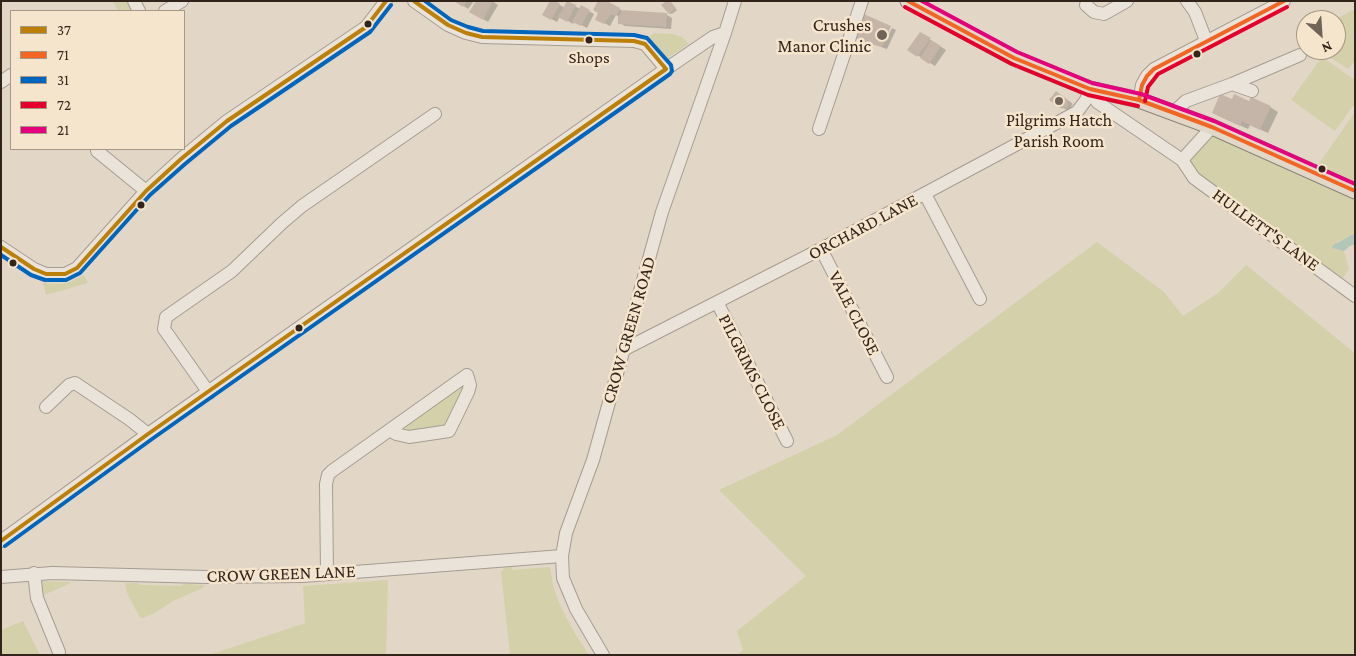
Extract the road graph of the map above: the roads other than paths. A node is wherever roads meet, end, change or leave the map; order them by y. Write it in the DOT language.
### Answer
graph roads {
  1 [pos="182,1"];
  2 [pos="386,1"];
  3 [pos="414,1"];
  4 [pos="735,1"];
  5 [pos="862,1"];
  6 [pos="908,1"];
  7 [pos="1127,1"];
  8 [pos="1186,1"];
  9 [pos="1284,1"];
  10 [pos="1086,5"];
  11 [pos="167,10"];
  12 [pos="726,33"];
  13 [pos="1207,43"];
  14 [pos="1296,57"];
  15 [pos="666,69"];
  16 [pos="1232,84"];
  17 [pos="1090,89"];
  18 [pos="1252,91"];
  19 [pos="1139,100"];
  20 [pos="1174,112"];
  21 [pos="434,114"];
  22 [pos="1212,127"];
  23 [pos="819,129"];
  24 [pos="97,151"];
  25 [pos="1182,160"];
  26 [pos="146,191"];
  27 [pos="1355,191"];
  28 [pos="925,194"];
  29 [pos="1,247"];
  30 [pos="820,249"];
  31 [pos="1355,296"];
  32 [pos="980,298"];
  33 [pos="717,302"];
  34 [pos="623,350"];
  35 [pos="887,377"];
  36 [pos="209,393"];
  37 [pos="46,407"];
  38 [pos="390,430"];
  39 [pos="148,434"];
  40 [pos="787,441"];
  41 [pos="1,541"];
  42 [pos="562,556"];
  43 [pos="34,573"];
  44 [pos="327,574"];
  45 [pos="1,577"];
  46 [pos="59,652"];
  47 [pos="603,655"];
  1 -- 11 [label="street"];
  2 -- 26 [label="street"];
  3 -- 15 [label="street"];
  4 -- 12 [label="street, CROW GREEN ROAD"];
  5 -- 23 [label="street"];
  6 -- 17 [label="main road"];
  7 -- 10 [label="street"];
  8 -- 13 [label="street"];
  9 -- 13 [label="street"];
  12 -- 15 [label="street"];
  12 -- 34 [label="street, CROW GREEN ROAD"];
  13 -- 19 [label="street"];
  14 -- 16 [label="street"];
  15 -- 36 [label="street"];
  16 -- 18 [label="street"];
  16 -- 20 [label="street"];
  17 -- 19 [label="main road"];
  17 -- 25 [label="street, HULLETT'S LANE"];
  17 -- 28 [label="street, ORCHARD LANE"];
  19 -- 20 [label="main road"];
  20 -- 22 [label="main road"];
  21 -- 36 [label="street"];
  22 -- 25 [label="street"];
  22 -- 27 [label="main road"];
  24 -- 26 [label="street"];
  25 -- 31 [label="street, HULLETT'S LANE"];
  26 -- 29 [label="street"];
  28 -- 30 [label="street, ORCHARD LANE"];
  28 -- 32 [label="street"];
  30 -- 33 [label="street, ORCHARD LANE"];
  30 -- 35 [label="street, VALE CLOSE"];
  33 -- 34 [label="street, ORCHARD LANE"];
  33 -- 40 [label="street, PILGRIMS CLOSE"];
  34 -- 42 [label="street, CROW GREEN ROAD"];
  36 -- 39 [label="street"];
  37 -- 39 [label="street"];
  38 -- 38 [label="street"];
  38 -- 44 [label="street"];
  39 -- 41 [label="street"];
  42 -- 44 [label="street, CROW GREEN LANE"];
  42 -- 47 [label="street, CROW GREEN ROAD"];
  43 -- 44 [label="street, CROW GREEN LANE"];
  43 -- 45 [label="street, CROW GREEN LANE"];
  43 -- 46 [label="street"];
}
